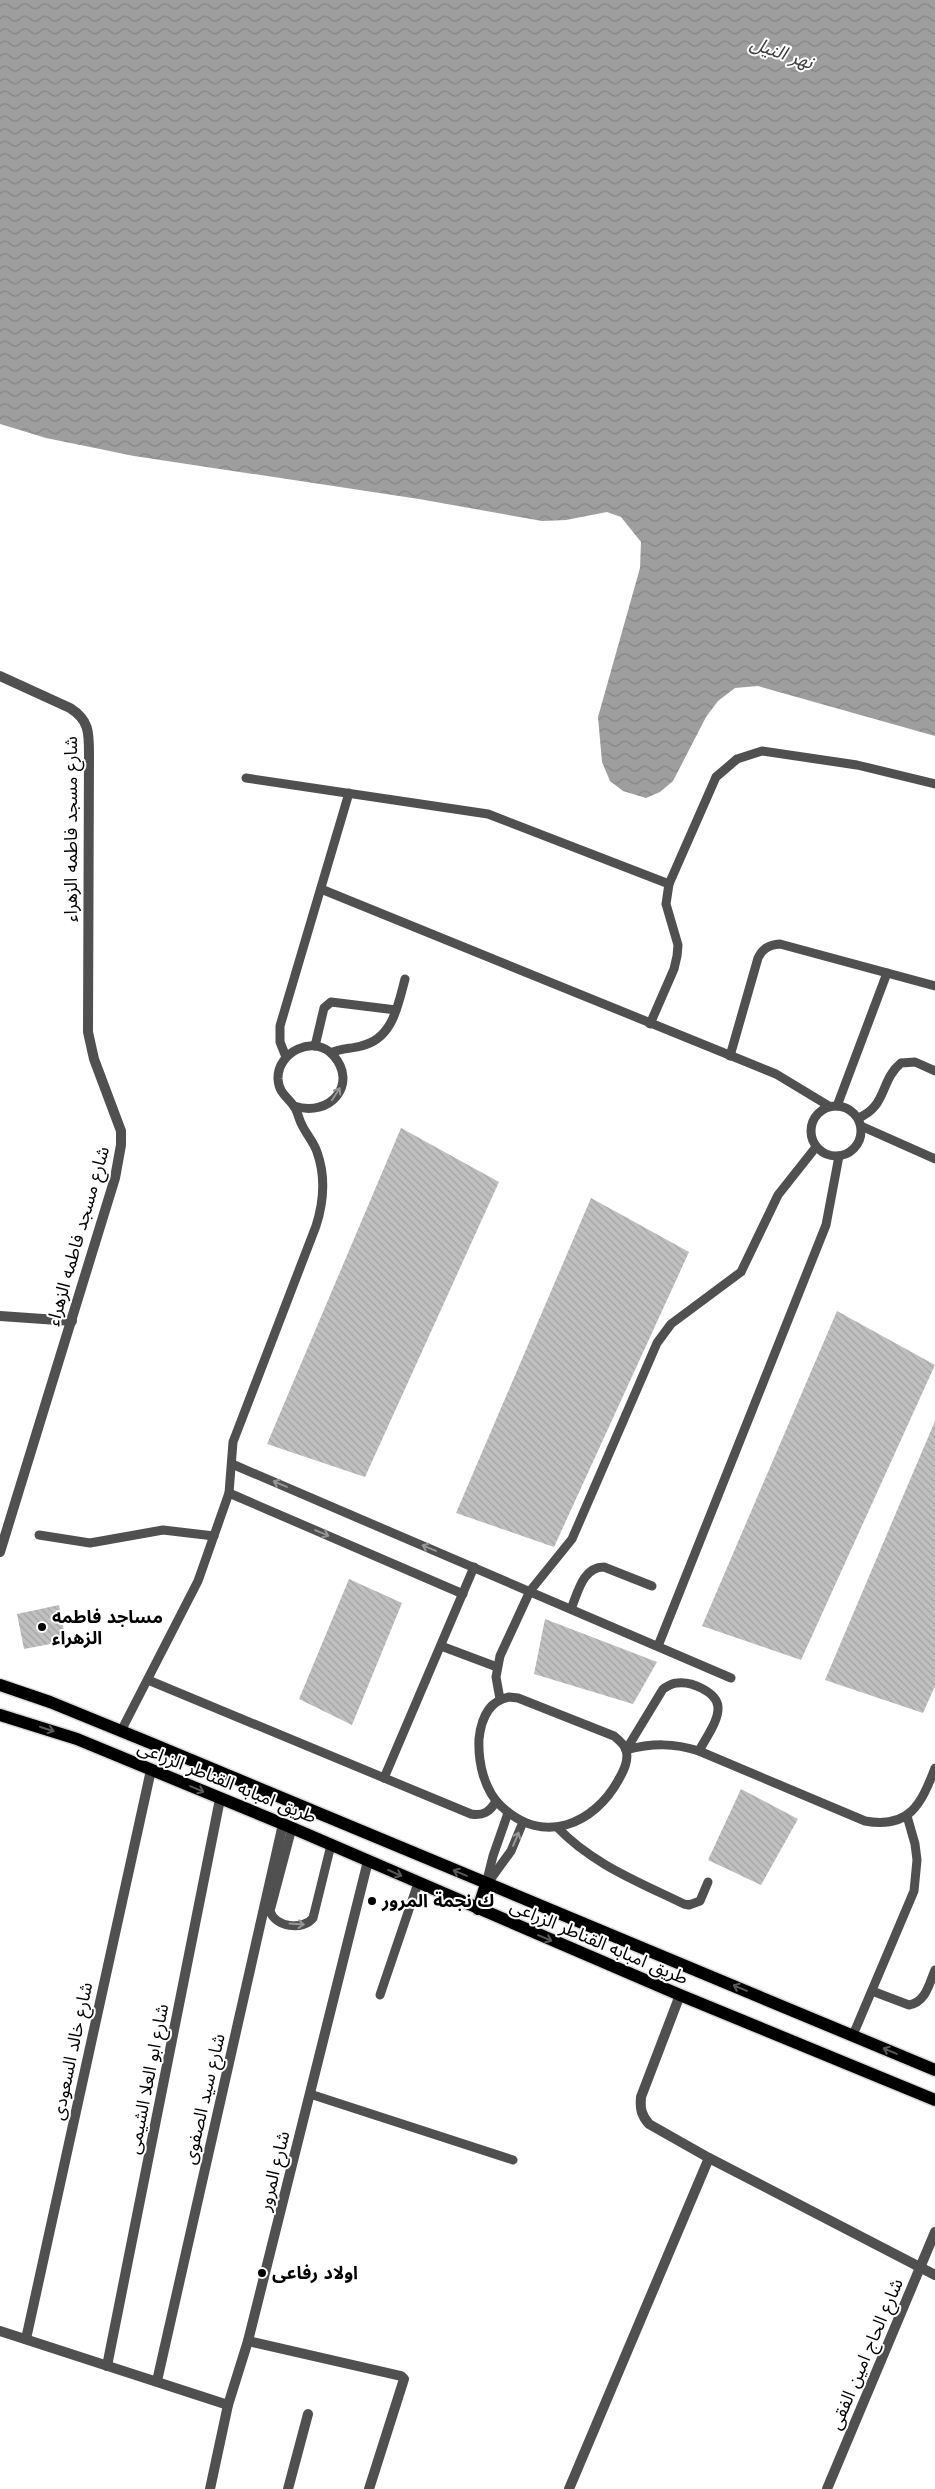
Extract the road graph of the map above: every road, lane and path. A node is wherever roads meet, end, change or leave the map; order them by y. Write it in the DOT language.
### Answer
graph roads {
  1 [pos="0,676"];
  2 [pos="246,778"];
  3 [pos="935,784"];
  4 [pos="349,793"];
  5 [pos="669,884"];
  6 [pos="321,888"];
  7 [pos="887,973"];
  8 [pos="405,979"];
  9 [pos="935,986"];
  10 [pos="396,1010"];
  11 [pos="650,1024"];
  12 [pos="315,1046"];
  13 [pos="331,1054"];
  14 [pos="730,1056"];
  15 [pos="286,1057"];
  16 [pos="935,1071"];
  17 [pos="294,1106"];
  18 [pos="833,1106"];
  19 [pos="859,1122"];
  20 [pos="816,1147"];
  21 [pos="839,1156"];
  22 [pos="935,1159"];
  23 [pos="0,1316"];
  24 [pos="72,1321"];
  25 [pos="232,1464"];
  26 [pos="228,1493"];
  27 [pos="39,1535"];
  28 [pos="214,1536"];
  29 [pos="0,1552"];
  30 [pos="474,1567"];
  31 [pos="652,1586"];
  32 [pos="530,1591"];
  33 [pos="462,1594"];
  34 [pos="571,1609"];
  35 [pos="440,1646"];
  36 [pos="658,1646"];
  37 [pos="496,1667"];
  38 [pos="731,1678"];
  39 [pos="148,1680"];
  40 [pos="0,1685"];
  41 [pos="500,1699"];
  42 [pos="0,1715"];
  43 [pos="121,1731"];
  44 [pos="626,1750"];
  45 [pos="700,1751"];
  46 [pos="935,1769"];
  47 [pos="151,1770"];
  48 [pos="384,1778"];
  49 [pos="220,1799"];
  50 [pos="496,1801"];
  51 [pos="508,1813"];
  52 [pos="907,1816"];
  53 [pos="523,1822"];
  54 [pos="287,1826"];
  55 [pos="557,1827"];
  56 [pos="331,1845"];
  57 [pos="368,1861"];
  58 [pos="708,1882"];
  59 [pos="418,1883"];
  60 [pos="486,1884"];
  61 [pos="478,1909"];
  62 [pos="935,1970"];
  63 [pos="872,1991"];
  64 [pos="380,1995"];
  65 [pos="680,1995"];
  66 [pos="853,2035"];
  67 [pos="935,2070"];
  68 [pos="310,2094"];
  69 [pos="935,2100"];
  70 [pos="709,2158"];
  71 [pos="513,2160"];
  72 [pos="935,2232"];
  73 [pos="920,2266"];
  74 [pos="935,2275"];
  75 [pos="0,2331"];
  76 [pos="26,2339"];
  77 [pos="248,2341"];
  78 [pos="107,2366"];
  79 [pos="157,2381"];
  80 [pos="228,2405"];
  81 [pos="308,2414"];
  82 [pos="210,2489"];
  83 [pos="288,2489"];
  84 [pos="369,2489"];
  85 [pos="569,2489"];
  86 [pos="827,2489"];
  1 -- 24 [label="street, شارع مسجد فاطمه الزهراء"];
  2 -- 4 [label="lane"];
  3 -- 5 [label="lane"];
  4 -- 5 [label="lane"];
  4 -- 6 [label="lane"];
  5 -- 11 [label="lane"];
  6 -- 11 [label="lane"];
  6 -- 15 [label="lane"];
  7 -- 9 [label="lane"];
  7 -- 14 [label="lane"];
  7 -- 18 [label="lane"];
  8 -- 10 [label="lane"];
  10 -- 12 [label="lane"];
  10 -- 13 [label="lane"];
  11 -- 14 [label="lane"];
  12 -- 13 [label="lane"];
  12 -- 15 [label="lane"];
  17 -- 13 [label="lane, one-way"];
  14 -- 18 [label="lane"];
  15 -- 17 [label="lane"];
  16 -- 19 [label="lane"];
  17 -- 25 [label="lane"];
  18 -- 19 [label="lane"];
  18 -- 20 [label="lane"];
  19 -- 21 [label="lane"];
  19 -- 22 [label="lane"];
  20 -- 21 [label="lane"];
  20 -- 32 [label="lane"];
  21 -- 36 [label="lane"];
  23 -- 24 [label="street"];
  24 -- 29 [label="street, شارع مسجد فاطمه الزهراء"];
  25 -- 26 [label="lane"];
  30 -- 25 [label="lane, one-way"];
  26 -- 28 [label="lane"];
  26 -- 33 [label="lane, one-way"];
  27 -- 28 [label="lane"];
  28 -- 39 [label="lane"];
  30 -- 32 [label="lane"];
  30 -- 33 [label="lane"];
  31 -- 34 [label="lane"];
  32 -- 34 [label="lane"];
  32 -- 37 [label="lane"];
  33 -- 35 [label="lane"];
  34 -- 36 [label="lane"];
  35 -- 37 [label="lane"];
  35 -- 48 [label="lane"];
  36 -- 38 [label="lane"];
  37 -- 41 [label="lane"];
  39 -- 43 [label="lane"];
  39 -- 48 [label="lane"];
  40 -- 43 [label="main road, طريق امبابه القناطر الزراعى"];
  41 -- 44 [label="lane"];
  41 -- 50 [label="lane"];
  42 -- 47 [label="main road, طريق امبابه القناطر الزراعى, one-way"];
  60 -- 43 [label="main road, طريق امبابه القناطر الزراعى, one-way"];
  44 -- 45 [label="lane"];
  44 -- 45 [label="lane"];
  44 -- 55 [label="lane"];
  45 -- 52 [label="lane"];
  46 -- 52 [label="lane"];
  47 -- 49 [label="main road, طريق امبابه القناطر الزراعى, one-way"];
  47 -- 76 [label="street, شارع خالد السعودى"];
  48 -- 50 [label="lane"];
  49 -- 54 [label="main road, طريق امبابه القناطر الزراعى"];
  49 -- 78 [label="street, شارع ابو العلا الشيمى"];
  50 -- 51 [label="lane"];
  51 -- 53 [label="lane"];
  51 -- 60 [label="lane"];
  52 -- 63 [label="lane"];
  53 -- 55 [label="lane"];
  60 -- 53 [label="lane, one-way"];
  54 -- 56 [label="main road, طريق امبابه القناطر الزراعى"];
  54 -- 56 [label="lane, one-way"];
  54 -- 79 [label="street, شارع سيد الصفوى"];
  55 -- 58 [label="lane"];
  56 -- 57 [label="main road, طريق امبابه القناطر الزراعى"];
  57 -- 59 [label="main road, طريق امبابه القناطر الزراعى, one-way"];
  57 -- 68 [label="street, شارع المرور"];
  59 -- 61 [label="main road, طريق امبابه القناطر الزراعى"];
  59 -- 64 [label="lane"];
  60 -- 61 [label="main road"];
  66 -- 60 [label="main road, طريق امبابه القناطر الزراعى, one-way"];
  61 -- 65 [label="main road, طريق امبابه القناطر الزراعى, one-way"];
  62 -- 63 [label="lane"];
  63 -- 66 [label="lane"];
  65 -- 69 [label="main road, طريق امبابه القناطر الزراعى"];
  65 -- 70 [label="street"];
  67 -- 66 [label="main road, طريق امبابه القناطر الزراعى, one-way"];
  68 -- 71 [label="lane"];
  68 -- 77 [label="street, شارع المرور"];
  70 -- 73 [label="street"];
  70 -- 85 [label="street"];
  72 -- 73 [label="street, شارع الحاج امين الفقى"];
  73 -- 74 [label="street"];
  73 -- 86 [label="street, شارع الحاج امين الفقى"];
  75 -- 76 [label="street"];
  76 -- 78 [label="street"];
  77 -- 80 [label="street, شارع المرور"];
  77 -- 84 [label="street"];
  78 -- 79 [label="street"];
  79 -- 80 [label="street"];
  80 -- 82 [label="street, شارع المرور"];
  81 -- 83 [label="street"];
}
